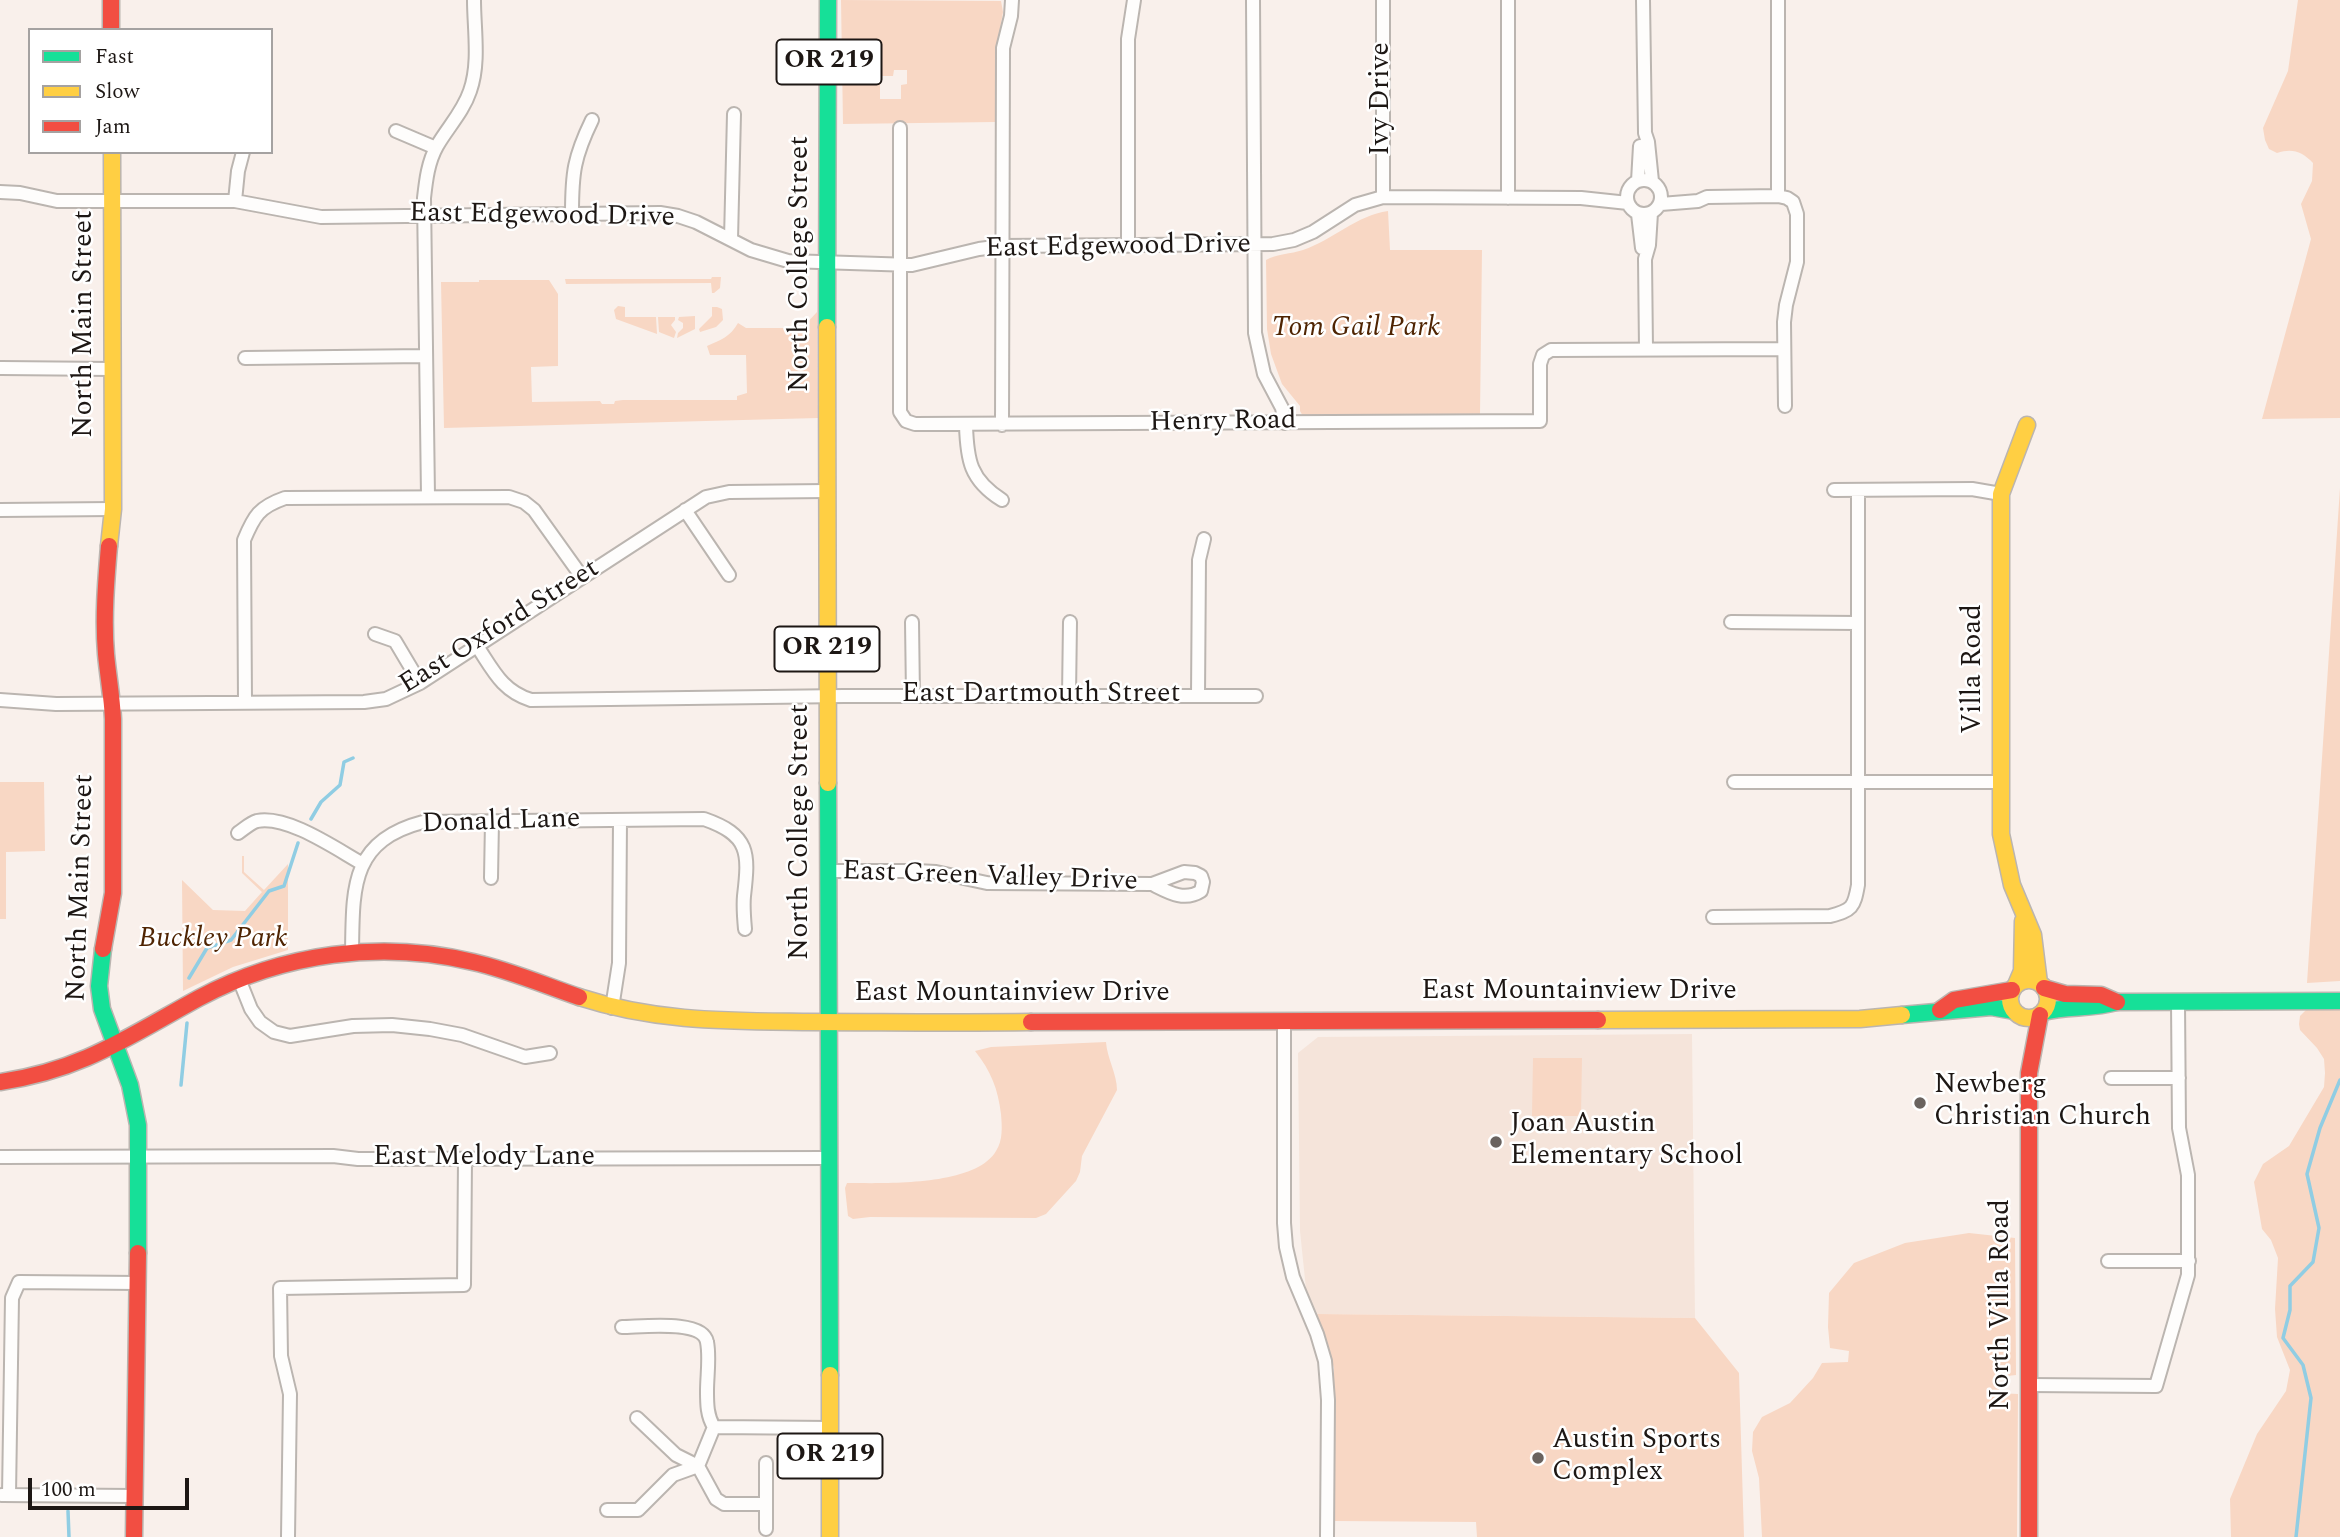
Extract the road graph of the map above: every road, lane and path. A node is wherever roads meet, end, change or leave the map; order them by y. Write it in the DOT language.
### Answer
graph roads {
  1 [pos="111,0"];
  2 [pos="474,0"];
  3 [pos="828,0"];
  4 [pos="1012,0"];
  5 [pos="1134,0"];
  6 [pos="1253,0"];
  7 [pos="1383,0"];
  8 [pos="1508,0"];
  9 [pos="1643,0"];
  10 [pos="1778,0"];
  11 [pos="111,28"];
  12 [pos="734,114"];
  13 [pos="592,120"];
  14 [pos="900,128"];
  15 [pos="396,131"];
  16 [pos="1644,133"];
  17 [pos="436,148"];
  18 [pos="112,154"];
  19 [pos="242,154"];
  20 [pos="1638,181"];
  21 [pos="1652,181"];
  22 [pos="0,192"];
  23 [pos="1778,196"];
  24 [pos="1628,197"];
  25 [pos="1383,198"];
  26 [pos="1508,198"];
  27 [pos="1661,198"];
  28 [pos="112,201"];
  29 [pos="235,201"];
  30 [pos="572,213"];
  31 [pos="1645,214"];
  32 [pos="424,215"];
  33 [pos="731,239"];
  34 [pos="1002,246"];
  35 [pos="1128,246"];
  36 [pos="1254,246"];
  37 [pos="829,262"];
  38 [pos="900,265"];
  39 [pos="1646,349"];
  40 [pos="1784,349"];
  41 [pos="426,356"];
  42 [pos="245,358"];
  43 [pos="1,368"];
  44 [pos="112,369"];
  45 [pos="1785,405"];
  46 [pos="1284,422"];
  47 [pos="966,425"];
  48 [pos="1002,425"];
  49 [pos="2026,425"];
  50 [pos="1834,490"];
  51 [pos="1858,490"];
  52 [pos="827,491"];
  53 [pos="2001,494"];
  54 [pos="428,496"];
  55 [pos="1002,500"];
  56 [pos="113,509"];
  57 [pos="0,510"];
  58 [pos="685,510"];
  59 [pos="1204,539"];
  60 [pos="729,575"];
  61 [pos="582,577"];
  62 [pos="912,622"];
  63 [pos="1070,622"];
  64 [pos="1731,622"];
  65 [pos="1858,623"];
  66 [pos="374,634"];
  67 [pos="477,646"];
  68 [pos="420,683"];
  69 [pos="1069,695"];
  70 [pos="913,696"];
  71 [pos="1198,696"];
  72 [pos="1255,696"];
  73 [pos="827,697"];
  74 [pos="0,700"];
  75 [pos="245,702"];
  76 [pos="112,704"];
  77 [pos="1734,782"];
  78 [pos="2001,782"];
  79 [pos="1858,783"];
  80 [pos="620,820"];
  81 [pos="492,821"];
  82 [pos="238,833"];
  83 [pos="363,864"];
  84 [pos="828,871"];
  85 [pos="491,878"];
  86 [pos="1152,884"];
  87 [pos="2024,915"];
  88 [pos="1713,917"];
  89 [pos="745,929"];
  90 [pos="352,953"];
  91 [pos="239,979"];
  92 [pos="2042,986"];
  93 [pos="2014,987"];
  94 [pos="2340,1001"];
  95 [pos="2117,1002"];
  96 [pos="2178,1002"];
  97 [pos="612,1008"];
  98 [pos="1940,1010"];
  99 [pos="2016,1013"];
  100 [pos="2042,1013"];
  101 [pos="1284,1020"];
  102 [pos="829,1022"];
  103 [pos="114,1046"];
  104 [pos="550,1053"];
  105 [pos="2029,1073"];
  106 [pos="2111,1078"];
  107 [pos="2179,1078"];
  108 [pos="0,1082"];
  109 [pos="0,1157"];
  110 [pos="140,1157"];
  111 [pos="829,1158"];
  112 [pos="465,1159"];
  113 [pos="2108,1261"];
  114 [pos="2189,1261"];
  115 [pos="139,1283"];
  116 [pos="622,1327"];
  117 [pos="2029,1385"];
  118 [pos="637,1418"];
  119 [pos="714,1427"];
  120 [pos="830,1428"];
  121 [pos="766,1463"];
  122 [pos="698,1465"];
  123 [pos="4,1495"];
  124 [pos="134,1496"];
  125 [pos="766,1504"];
  126 [pos="607,1510"];
  127 [pos="766,1529"];
  128 [pos="134,1537"];
  129 [pos="288,1537"];
  130 [pos="830,1537"];
  131 [pos="1327,1537"];
  132 [pos="2029,1537"];
  1 -- 11 [label="main road"];
  2 -- 17 [label="street"];
  3 -- 37 [label="main road, North College Street / OR 219"];
  4 -- 34 [label="street"];
  5 -- 35 [label="street"];
  6 -- 36 [label="street"];
  7 -- 25 [label="street, Ivy Drive"];
  8 -- 26 [label="street"];
  9 -- 16 [label="street"];
  10 -- 23 [label="street"];
  12 -- 33 [label="street"];
  13 -- 30 [label="street"];
  14 -- 38 [label="street"];
  15 -- 17 [label="street"];
  16 -- 20 [label="street"];
  16 -- 21 [label="street"];
  17 -- 32 [label="street"];
  18 -- 28 [label="main road, North Main Street"];
  19 -- 29 [label="street"];
  20 -- 21 [label="street"];
  20 -- 24 [label="street"];
  21 -- 27 [label="street"];
  22 -- 28 [label="street, East Edgewood Drive"];
  23 -- 27 [label="street"];
  23 -- 40 [label="street"];
  24 -- 26 [label="street, East Edgewood Drive"];
  24 -- 31 [label="street"];
  25 -- 26 [label="street, East Edgewood Drive"];
  25 -- 36 [label="street, East Edgewood Drive"];
  27 -- 31 [label="street"];
  28 -- 29 [label="street, East Edgewood Drive"];
  28 -- 44 [label="main road, North Main Street"];
  29 -- 32 [label="street, East Edgewood Drive"];
  30 -- 32 [label="street, East Edgewood Drive"];
  30 -- 33 [label="street, East Edgewood Drive"];
  31 -- 39 [label="street"];
  32 -- 41 [label="street"];
  33 -- 37 [label="street, East Edgewood Drive"];
  34 -- 35 [label="street, East Edgewood Drive"];
  34 -- 38 [label="street, East Edgewood Drive"];
  34 -- 48 [label="street"];
  35 -- 36 [label="street, East Edgewood Drive"];
  36 -- 46 [label="street"];
  37 -- 38 [label="street, East Edgewood Drive"];
  37 -- 52 [label="main road, North College Street / OR 219"];
  38 -- 47 [label="street, Henry Road"];
  39 -- 40 [label="street"];
  39 -- 46 [label="street, Henry Road"];
  40 -- 45 [label="street"];
  41 -- 42 [label="street"];
  41 -- 54 [label="street"];
  43 -- 44 [label="street"];
  44 -- 56 [label="main road, North Main Street"];
  46 -- 48 [label="street, Henry Road"];
  47 -- 48 [label="street, Henry Road"];
  47 -- 55 [label="street"];
  49 -- 53 [label="main road, Villa Road"];
  50 -- 51 [label="street"];
  51 -- 53 [label="street"];
  51 -- 65 [label="street"];
  52 -- 58 [label="street, East Oxford Street"];
  52 -- 73 [label="main road, North College Street / OR 219"];
  53 -- 78 [label="main road, Villa Road"];
  54 -- 61 [label="street"];
  54 -- 75 [label="street"];
  56 -- 57 [label="street"];
  56 -- 76 [label="main road, North Main Street"];
  58 -- 60 [label="street"];
  58 -- 61 [label="street, East Oxford Street"];
  59 -- 71 [label="street"];
  61 -- 67 [label="street, East Oxford Street"];
  62 -- 70 [label="street"];
  63 -- 69 [label="street"];
  64 -- 65 [label="street"];
  65 -- 79 [label="street"];
  66 -- 68 [label="street"];
  67 -- 68 [label="street, East Oxford Street"];
  67 -- 73 [label="street, East Dartmouth Street"];
  68 -- 75 [label="street, East Oxford Street"];
  69 -- 70 [label="street, East Dartmouth Street"];
  69 -- 71 [label="street, East Dartmouth Street"];
  70 -- 73 [label="street, East Dartmouth Street"];
  71 -- 72 [label="street, East Dartmouth Street"];
  73 -- 84 [label="main road, North College Street / OR 219"];
  74 -- 76 [label="street, East Oxford Street"];
  75 -- 76 [label="street, East Oxford Street"];
  76 -- 103 [label="main road, North Main Street"];
  77 -- 79 [label="street"];
  78 -- 79 [label="street"];
  78 -- 87 [label="main road, Villa Road"];
  79 -- 88 [label="street"];
  80 -- 81 [label="street, Donald Lane"];
  80 -- 89 [label="street, Donald Lane"];
  80 -- 97 [label="street"];
  81 -- 83 [label="street, Donald Lane"];
  81 -- 85 [label="street"];
  82 -- 83 [label="street"];
  83 -- 90 [label="street, Donald Lane"];
  84 -- 86 [label="street, East Green Valley Drive"];
  84 -- 102 [label="main road, North College Street / OR 219"];
  87 -- 92 [label="main road, Villa Road"];
  87 -- 93 [label="main road, Villa Road"];
  90 -- 91 [label="main road, East Mountainview Drive"];
  90 -- 97 [label="main road, East Mountainview Drive"];
  91 -- 103 [label="main road, East Mountainview Drive"];
  91 -- 104 [label="street"];
  92 -- 93 [label="main road"];
  92 -- 95 [label="main road"];
  92 -- 100 [label="main road"];
  93 -- 98 [label="main road, East Mountainview Drive"];
  93 -- 99 [label="main road"];
  94 -- 96 [label="main road"];
  95 -- 96 [label="main road"];
  95 -- 100 [label="main road"];
  96 -- 107 [label="street"];
  97 -- 102 [label="main road, East Mountainview Drive"];
  98 -- 99 [label="main road, East Mountainview Drive"];
  98 -- 101 [label="main road, East Mountainview Drive"];
  99 -- 100 [label="main road"];
  99 -- 105 [label="main road, North Villa Road"];
  100 -- 105 [label="main road, North Villa Road"];
  101 -- 102 [label="main road, East Mountainview Drive"];
  101 -- 131 [label="street"];
  102 -- 111 [label="main road, North College Street / OR 219"];
  103 -- 108 [label="main road, East Mountainview Drive"];
  103 -- 110 [label="main road, North Main Street"];
  105 -- 117 [label="main road, North Villa Road"];
  106 -- 107 [label="street"];
  107 -- 114 [label="street"];
  109 -- 110 [label="street, East Melody Lane"];
  110 -- 112 [label="street, East Melody Lane"];
  110 -- 115 [label="main road, North Main Street"];
  111 -- 112 [label="street, East Melody Lane"];
  111 -- 120 [label="main road, North College Street / OR 219"];
  112 -- 129 [label="street"];
  113 -- 114 [label="street"];
  114 -- 117 [label="street"];
  115 -- 123 [label="street"];
  115 -- 124 [label="main road, North Main Street"];
  116 -- 119 [label="street"];
  117 -- 132 [label="main road, North Villa Road"];
  118 -- 122 [label="street"];
  119 -- 120 [label="street"];
  119 -- 122 [label="street"];
  120 -- 130 [label="main road, North College Street / OR 219"];
  121 -- 125 [label="street"];
  122 -- 125 [label="street"];
  122 -- 126 [label="street"];
  123 -- 124 [label="street"];
  124 -- 128 [label="main road, North Main Street"];
  125 -- 127 [label="street"];
}
